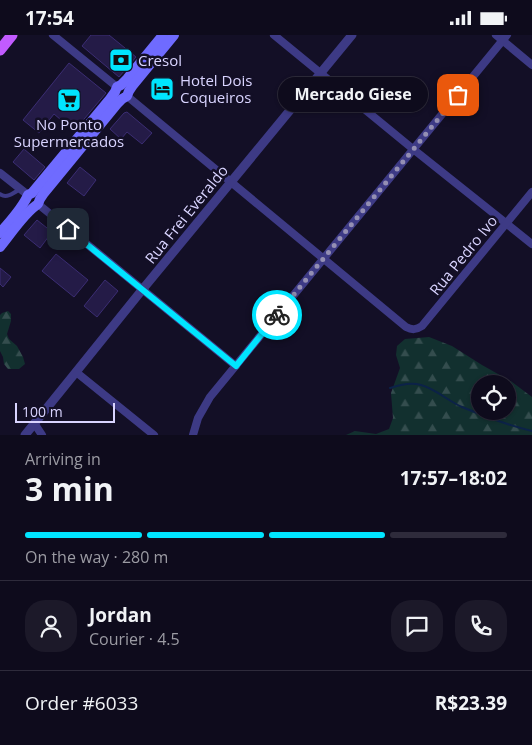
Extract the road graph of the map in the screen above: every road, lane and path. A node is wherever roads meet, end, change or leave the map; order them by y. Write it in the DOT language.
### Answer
graph roads {
  1 [pos="12,35"];
  2 [pos="53,35"];
  3 [pos="163,35"];
  4 [pos="174,35"];
  5 [pos="274,35"];
  6 [pos="352,35"];
  7 [pos="502,37"];
  8 [pos="0,50"];
  9 [pos="532,65"];
  10 [pos="321,73"];
  11 [pos="122,92"];
  12 [pos="413,149"];
  13 [pos="0,173"];
  14 [pos="231,181"];
  15 [pos="532,193"];
  16 [pos="0,194"];
  17 [pos="31,198"];
  18 [pos="506,223"];
  19 [pos="0,233"];
  20 [pos="532,244"];
  21 [pos="0,247"];
  22 [pos="323,258"];
  23 [pos="142,289"];
  24 [pos="236,366"];
  25 [pos="76,372"];
  26 [pos="34,423"];
  27 [pos="24,435"];
  28 [pos="42,435"];
  29 [pos="154,435"];
  30 [pos="193,435"];
  1 -- 8 [label="main road"];
  2 -- 11 [label="street"];
  3 -- 11 [label="main road"];
  4 -- 11 [label="main road"];
  5 -- 10 [label="street"];
  6 -- 10 [label="street, Rua Frei Everaldo"];
  7 -- 9 [label="street"];
  7 -- 12 [label="street"];
  10 -- 12 [label="street"];
  10 -- 14 [label="street, Rua Frei Everaldo"];
  11 -- 14 [label="street"];
  11 -- 17 [label="main road"];
  12 -- 18 [label="street"];
  12 -- 22 [label="street"];
  13 -- 17 [label="street"];
  14 -- 22 [label="street"];
  14 -- 23 [label="street, Rua Frei Everaldo"];
  15 -- 18 [label="street, Rua Pedro Ivo"];
  16 -- 17 [label="lane"];
  17 -- 19 [label="main road"];
  17 -- 21 [label="main road"];
  17 -- 23 [label="street"];
  18 -- 20 [label="street"];
  18 -- 22 [label="street, Rua Pedro Ivo"];
  22 -- 24 [label="street"];
  23 -- 24 [label="street"];
  23 -- 25 [label="street, Rua Frei Everaldo"];
  24 -- 30 [label="street"];
  25 -- 26 [label="street, Rua Frei Everaldo"];
  25 -- 29 [label="street"];
  26 -- 27 [label="street, Rua Frei Everaldo"];
  26 -- 28 [label="street"];
}
